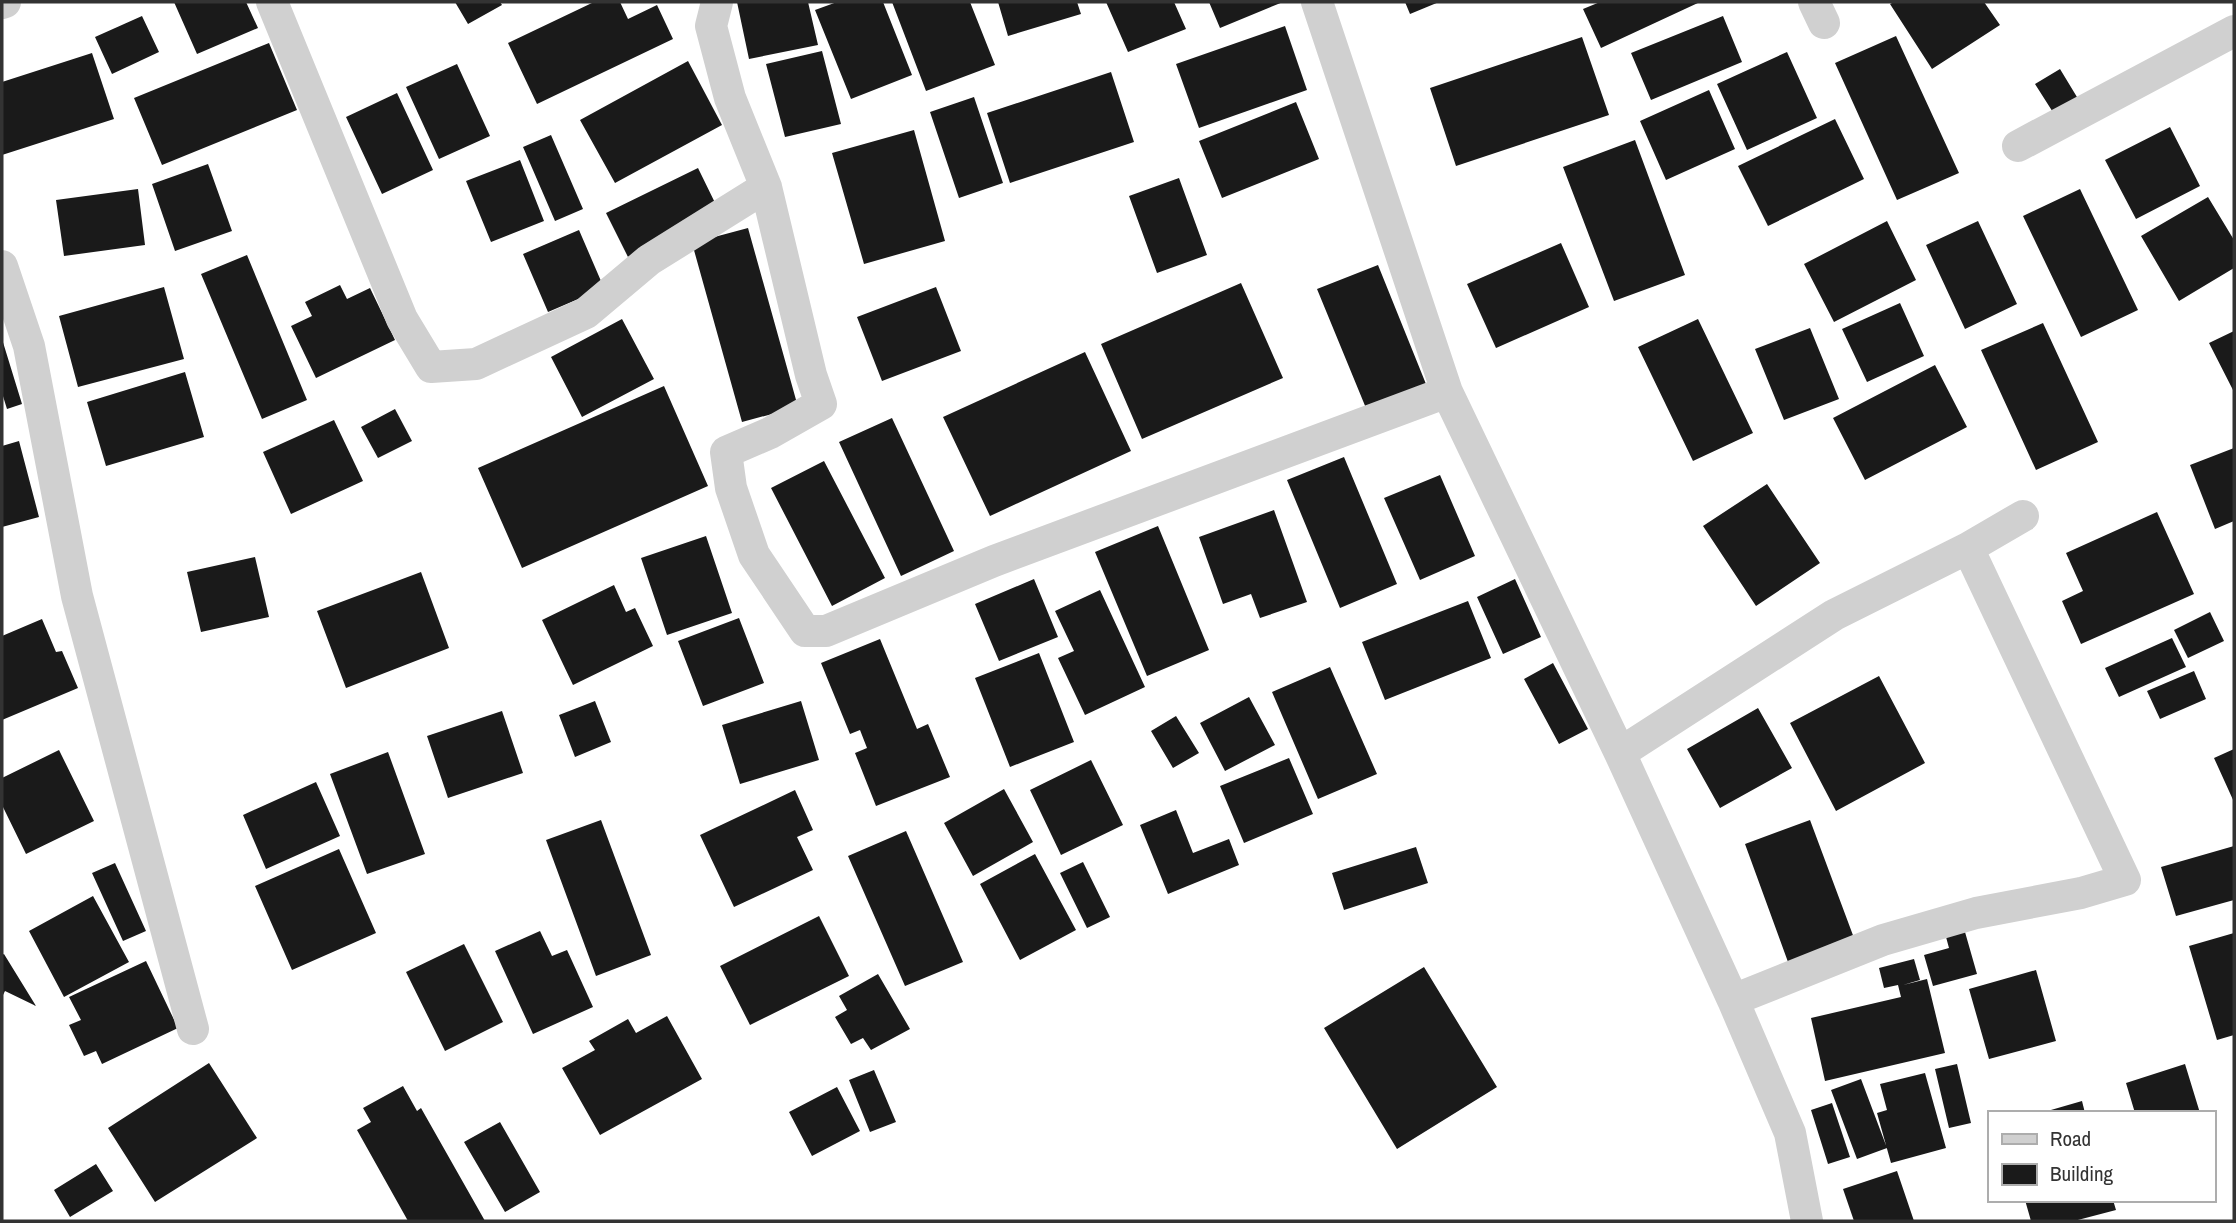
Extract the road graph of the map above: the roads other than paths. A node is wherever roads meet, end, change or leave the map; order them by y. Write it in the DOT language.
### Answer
graph roads {
  1 [pos="272,2"];
  2 [pos="717,2"];
  3 [pos="1317,2"];
  4 [pos="2234,31"];
  5 [pos="2018,146"];
  6 [pos="766,187"];
  7 [pos="2,266"];
  8 [pos="1447,392"];
  9 [pos="2023,516"];
  10 [pos="1968,548"];
  11 [pos="1620,753"];
  12 [pos="1733,1000"];
  13 [pos="193,1029"];
  14 [pos="1807,1221"];
  1 -- 6 [label="street"];
  2 -- 6 [label="street"];
  3 -- 8 [label="street"];
  4 -- 5 [label="street"];
  6 -- 8 [label="street"];
  7 -- 13 [label="street"];
  8 -- 11 [label="street"];
  9 -- 10 [label="street"];
  10 -- 11 [label="street"];
  10 -- 12 [label="street"];
  11 -- 12 [label="street"];
  12 -- 14 [label="street"];
}
